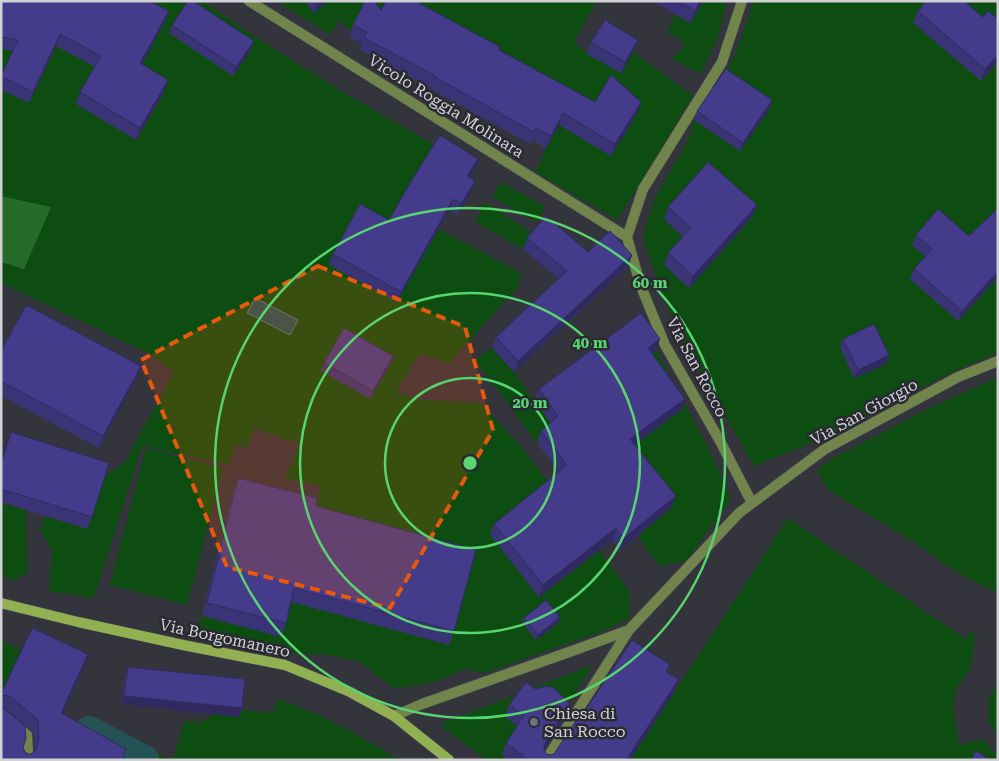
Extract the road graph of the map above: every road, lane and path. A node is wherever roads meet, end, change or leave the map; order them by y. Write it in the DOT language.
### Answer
graph roads {
  1 [pos="250,1"];
  2 [pos="742,1"];
  3 [pos="627,237"];
  4 [pos="998,361"];
  5 [pos="752,503"];
  6 [pos="1,603"];
  7 [pos="629,630"];
  8 [pos="1,714"];
  9 [pos="394,716"];
  10 [pos="25,760"];
  11 [pos="450,760"];
  12 [pos="546,760"];
  1 -- 3 [label="street, Vicolo Roggia Molinara"];
  2 -- 3 [label="street"];
  3 -- 5 [label="street, Via San Rocco"];
  4 -- 5 [label="street, Via San Giorgio"];
  5 -- 7 [label="street"];
  6 -- 9 [label="main road, Via Borgomanero"];
  7 -- 9 [label="street"];
  7 -- 12 [label="street"];
  8 -- 10 [label="street"];
  9 -- 11 [label="main road, Via Borgomanero"];
}
